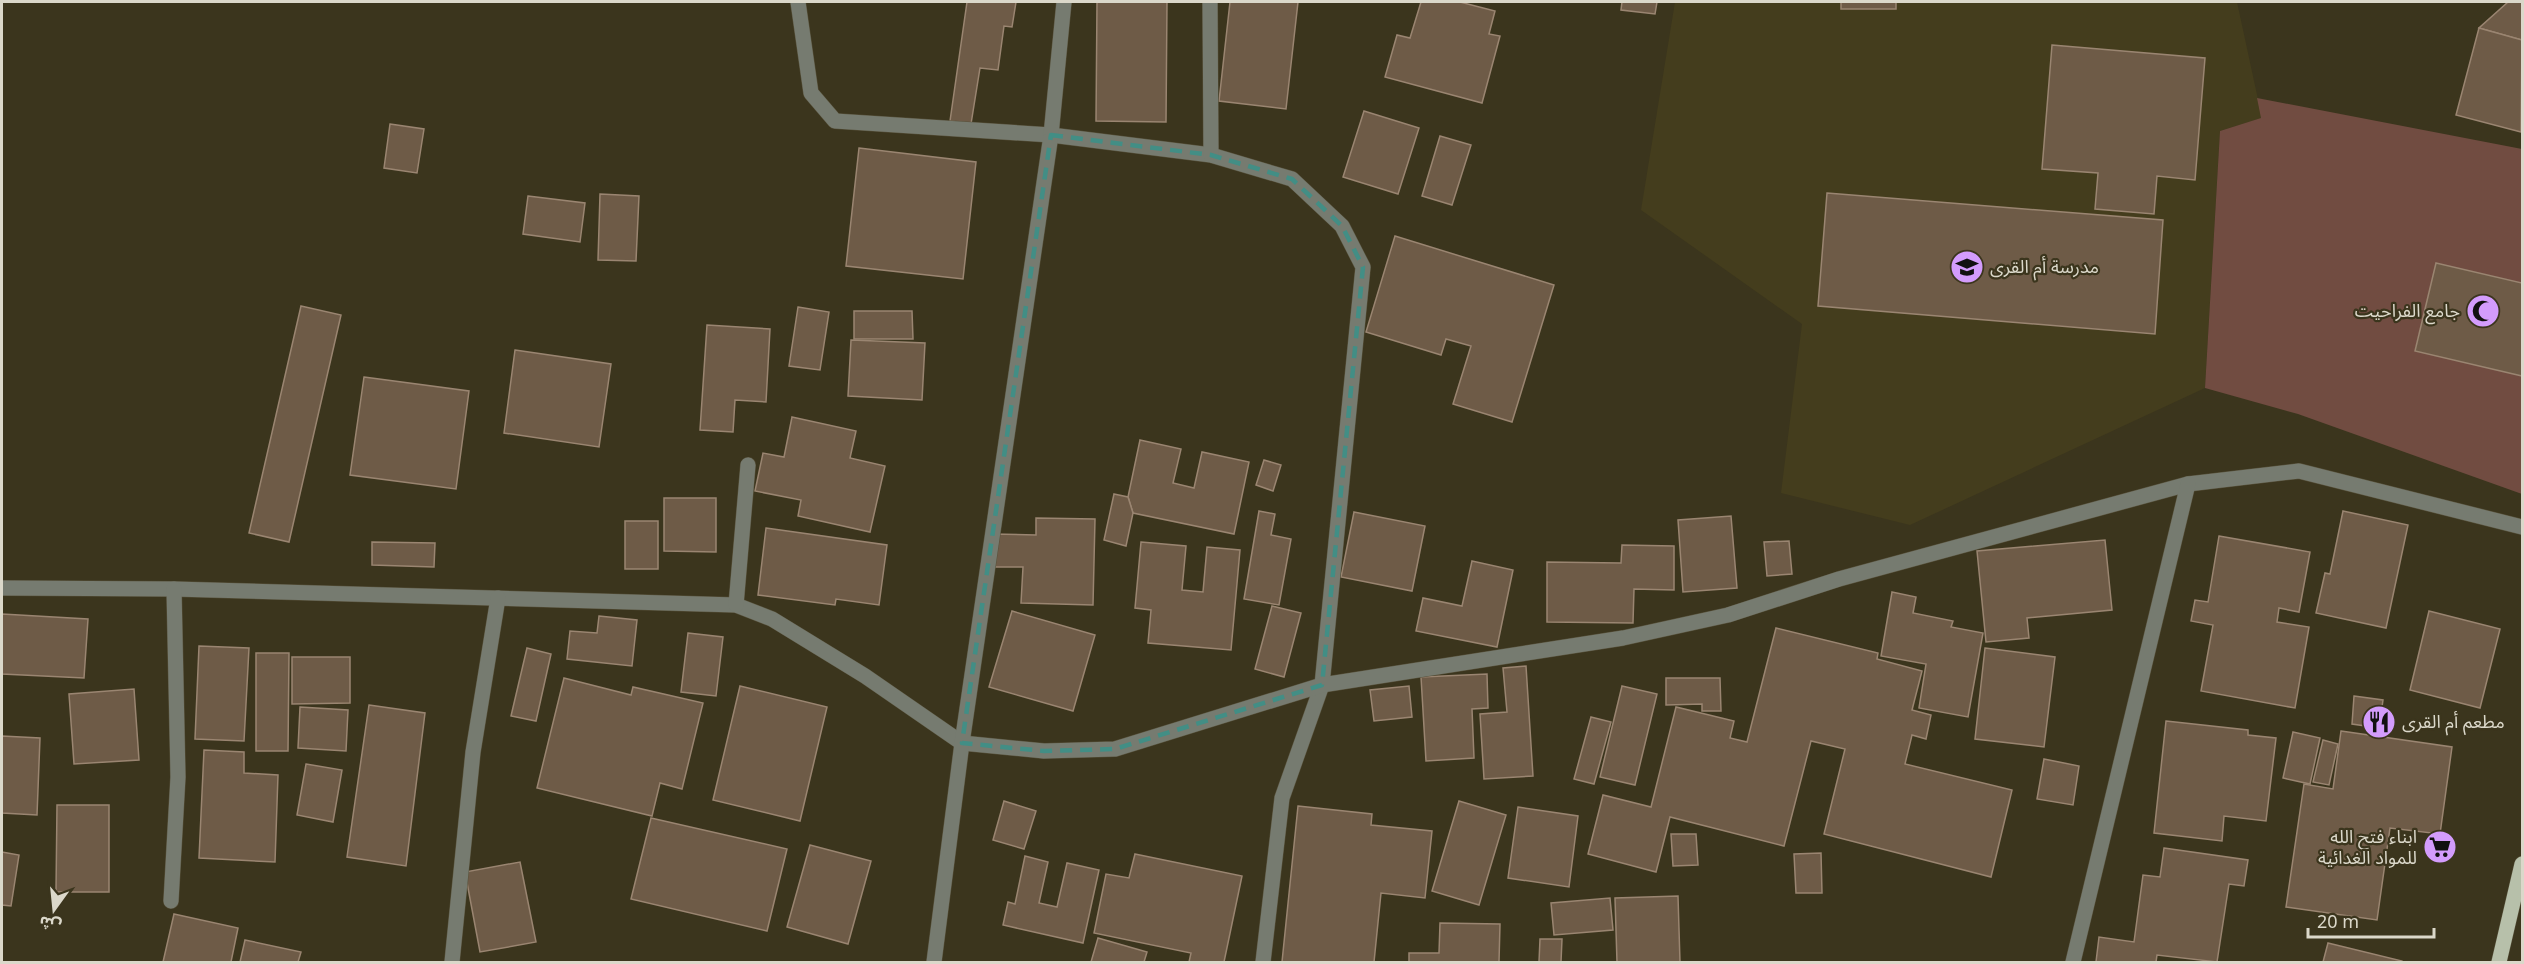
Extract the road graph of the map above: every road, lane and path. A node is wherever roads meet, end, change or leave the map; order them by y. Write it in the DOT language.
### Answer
graph roads {
  1 [pos="798,2"];
  2 [pos="1064,2"];
  3 [pos="1210,2"];
  4 [pos="1050,135"];
  5 [pos="1211,156"];
  6 [pos="748,465"];
  7 [pos="2188,484"];
  8 [pos="2523,527"];
  9 [pos="2,588"];
  10 [pos="174,589"];
  11 [pos="498,598"];
  12 [pos="736,605"];
  13 [pos="1322,685"];
  14 [pos="962,743"];
  15 [pos="2523,864"];
  16 [pos="171,901"];
  17 [pos="2516,924"];
  18 [pos="452,963"];
  19 [pos="934,963"];
  20 [pos="1263,963"];
  21 [pos="2073,963"];
  22 [pos="2499,963"];
  1 -- 4 [label="street"];
  2 -- 4 [label="street"];
  3 -- 5 [label="street"];
  4 -- 5 [label="street"];
  4 -- 14 [label="street"];
  5 -- 13 [label="street"];
  6 -- 12 [label="street"];
  7 -- 8 [label="street"];
  7 -- 13 [label="street"];
  7 -- 21 [label="street"];
  9 -- 10 [label="street"];
  10 -- 11 [label="street"];
  10 -- 16 [label="street"];
  11 -- 12 [label="street"];
  11 -- 18 [label="street"];
  12 -- 14 [label="street"];
  13 -- 14 [label="street"];
  13 -- 20 [label="street"];
  14 -- 19 [label="street"];
  15 -- 17 [label="main road"];
  17 -- 22 [label="main road"];
}
